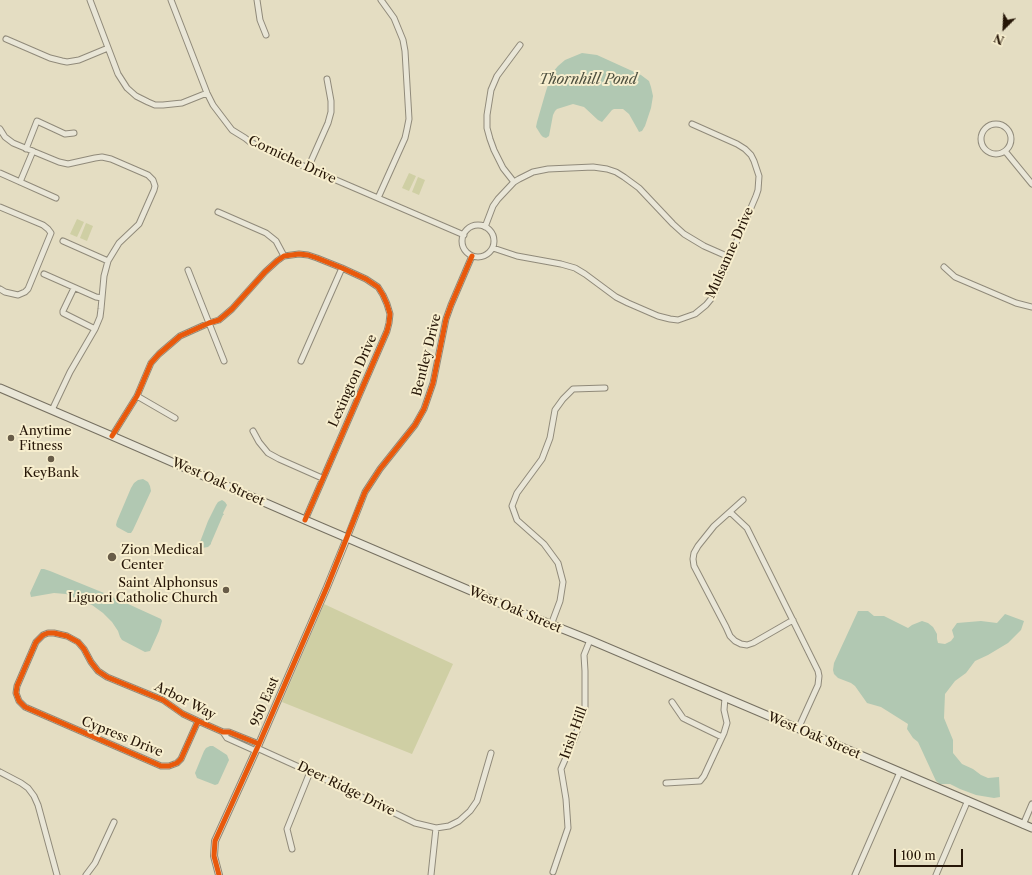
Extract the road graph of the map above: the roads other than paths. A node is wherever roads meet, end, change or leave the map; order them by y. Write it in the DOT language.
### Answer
graph roads {
  1 [pos="90,0"];
  2 [pos="171,0"];
  3 [pos="257,0"];
  4 [pos="381,0"];
  5 [pos="266,34"];
  6 [pos="6,39"];
  7 [pos="520,45"];
  8 [pos="108,48"];
  9 [pos="327,79"];
  10 [pos="207,93"];
  11 [pos="692,124"];
  12 [pos="0,129"];
  13 [pos="74,133"];
  14 [pos="26,149"];
  15 [pos="33,151"];
  16 [pos="1005,151"];
  17 [pos="308,168"];
  18 [pos="0,173"];
  19 [pos="20,182"];
  20 [pos="514,182"];
  21 [pos="1032,184"];
  22 [pos="56,198"];
  23 [pos="378,198"];
  24 [pos="0,207"];
  25 [pos="218,212"];
  26 [pos="485,227"];
  27 [pos="464,235"];
  28 [pos="63,241"];
  29 [pos="493,248"];
  30 [pos="284,256"];
  31 [pos="472,256"];
  32 [pos="730,257"];
  33 [pos="108,261"];
  34 [pos="944,267"];
  35 [pos="342,268"];
  36 [pos="188,270"];
  37 [pos="44,274"];
  38 [pos="74,288"];
  39 [pos="0,289"];
  40 [pos="102,298"];
  41 [pos="1032,306"];
  42 [pos="209,323"];
  43 [pos="95,329"];
  44 [pos="224,361"];
  45 [pos="301,361"];
  46 [pos="0,388"];
  47 [pos="605,388"];
  48 [pos="137,396"];
  49 [pos="52,410"];
  50 [pos="174,418"];
  51 [pos="253,431"];
  52 [pos="112,436"];
  53 [pos="322,478"];
  54 [pos="744,500"];
  55 [pos="730,512"];
  56 [pos="305,520"];
  57 [pos="347,538"];
  58 [pos="793,620"];
  59 [pos="551,625"];
  60 [pos="590,640"];
  61 [pos="725,698"];
  62 [pos="19,700"];
  63 [pos="672,702"];
  64 [pos="198,721"];
  65 [pos="798,729"];
  66 [pos="722,737"];
  67 [pos="257,748"];
  68 [pos="491,753"];
  69 [pos="0,772"];
  70 [pos="310,772"];
  71 [pos="900,772"];
  72 [pos="666,783"];
  73 [pos="968,800"];
  74 [pos="1032,804"];
  75 [pos="114,822"];
  76 [pos="1023,824"];
  77 [pos="436,828"];
  78 [pos="1032,828"];
  79 [pos="292,849"];
  80 [pos="553,872"];
  81 [pos="57,875"];
  82 [pos="86,875"];
  83 [pos="219,875"];
  84 [pos="431,875"];
  85 [pos="855,875"];
  86 [pos="936,875"];
  1 -- 8 [label="street"];
  2 -- 10 [label="street, Corniche Drive"];
  3 -- 5 [label="street"];
  4 -- 23 [label="street"];
  6 -- 8 [label="street"];
  7 -- 20 [label="street"];
  8 -- 10 [label="street"];
  9 -- 17 [label="street"];
  10 -- 17 [label="street, Corniche Drive"];
  11 -- 32 [label="street, Mulsanne Drive"];
  12 -- 14 [label="street"];
  13 -- 14 [label="street"];
  14 -- 15 [label="street"];
  15 -- 19 [label="street"];
  15 -- 33 [label="street"];
  16 -- 16 [label="street"];
  16 -- 21 [label="street"];
  17 -- 23 [label="street, Corniche Drive"];
  18 -- 19 [label="street"];
  19 -- 22 [label="street"];
  20 -- 26 [label="street"];
  20 -- 32 [label="street"];
  23 -- 27 [label="street, Corniche Drive"];
  24 -- 39 [label="street"];
  25 -- 30 [label="street"];
  26 -- 27 [label="street"];
  26 -- 29 [label="street"];
  27 -- 31 [label="street"];
  28 -- 33 [label="street"];
  29 -- 31 [label="street"];
  29 -- 32 [label="street, Mulsanne Drive"];
  30 -- 35 [label="street, Lexington Drive"];
  30 -- 42 [label="street"];
  31 -- 57 [label="street, Bentley Drive"];
  33 -- 40 [label="street"];
  34 -- 41 [label="street"];
  35 -- 45 [label="street"];
  35 -- 53 [label="street, Lexington Drive"];
  36 -- 42 [label="street"];
  37 -- 38 [label="street"];
  38 -- 40 [label="street"];
  38 -- 43 [label="street"];
  40 -- 43 [label="street"];
  42 -- 44 [label="street"];
  42 -- 48 [label="street"];
  43 -- 49 [label="street"];
  46 -- 49 [label="main road, West Oak Street"];
  47 -- 59 [label="street"];
  48 -- 50 [label="street"];
  48 -- 52 [label="street"];
  49 -- 52 [label="main road, West Oak Street"];
  51 -- 53 [label="street"];
  52 -- 56 [label="main road, West Oak Street"];
  53 -- 56 [label="street, Lexington Drive"];
  54 -- 55 [label="street"];
  55 -- 58 [label="street"];
  55 -- 58 [label="street"];
  56 -- 57 [label="main road, West Oak Street"];
  57 -- 59 [label="main road, West Oak Street"];
  57 -- 67 [label="street, 950 East"];
  58 -- 65 [label="street"];
  59 -- 60 [label="main road, West Oak Street"];
  60 -- 61 [label="main road, West Oak Street"];
  60 -- 80 [label="street, Irish Hill"];
  61 -- 65 [label="main road, West Oak Street"];
  61 -- 66 [label="street"];
  62 -- 64 [label="street, Cypress Drive"];
  62 -- 64 [label="street, Arbor Way"];
  63 -- 66 [label="street"];
  64 -- 67 [label="street, Arbor Way"];
  65 -- 71 [label="main road, West Oak Street"];
  66 -- 72 [label="street"];
  67 -- 70 [label="street, Deer Ridge Drive"];
  67 -- 83 [label="street, 950 East"];
  68 -- 77 [label="street"];
  69 -- 81 [label="street"];
  70 -- 77 [label="street, Deer Ridge Drive"];
  70 -- 79 [label="street"];
  71 -- 73 [label="main road, West Oak Street"];
  71 -- 85 [label="street"];
  73 -- 76 [label="main road, West Oak Street"];
  73 -- 86 [label="street"];
  74 -- 76 [label="street"];
  75 -- 82 [label="street"];
  76 -- 78 [label="main road, West Oak Street"];
  77 -- 84 [label="street"];
}
